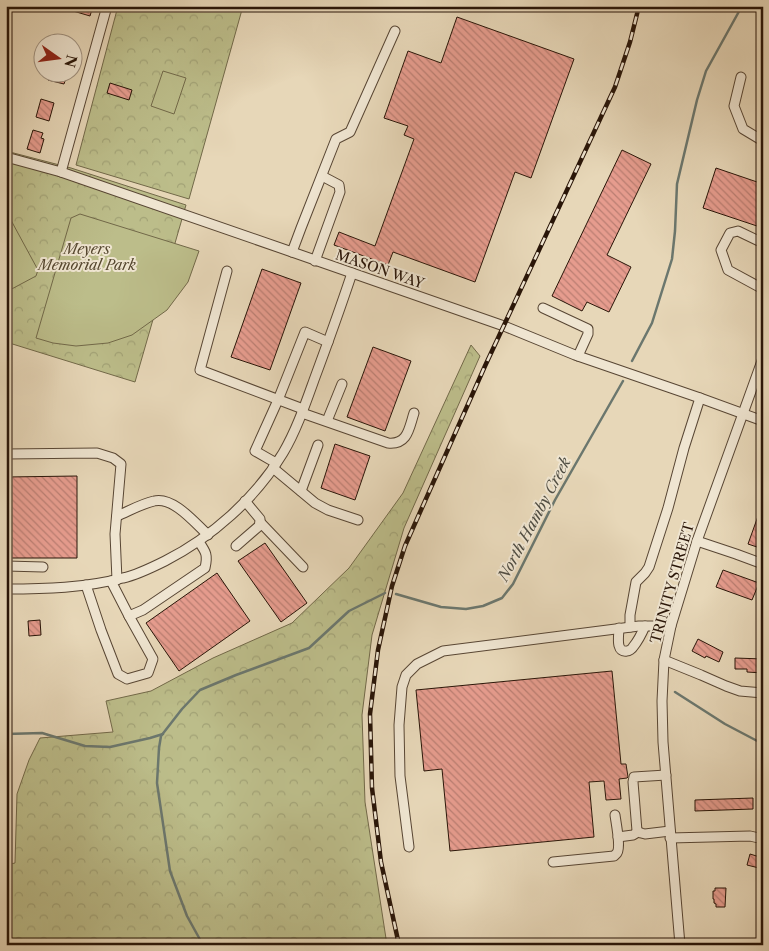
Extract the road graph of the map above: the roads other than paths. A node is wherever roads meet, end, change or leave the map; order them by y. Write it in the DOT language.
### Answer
graph roads {
  1 [pos="107,6"];
  2 [pos="395,31"];
  3 [pos="741,77"];
  4 [pos="763,141"];
  5 [pos="6,156"];
  6 [pos="61,172"];
  7 [pos="322,176"];
  8 [pos="763,243"];
  9 [pos="292,252"];
  10 [pos="316,261"];
  11 [pos="227,271"];
  12 [pos="352,273"];
  13 [pos="763,289"];
  14 [pos="543,308"];
  15 [pos="328,342"];
  16 [pos="578,356"];
  17 [pos="763,358"];
  18 [pos="342,384"];
  19 [pos="700,398"];
  20 [pos="278,400"];
  21 [pos="303,411"];
  22 [pos="414,413"];
  23 [pos="742,413"];
  24 [pos="327,421"];
  25 [pos="763,421"];
  26 [pos="318,445"];
  27 [pos="6,454"];
  28 [pos="274,466"];
  29 [pos="301,491"];
  30 [pos="245,501"];
  31 [pos="117,516"];
  32 [pos="358,520"];
  33 [pos="260,522"];
  34 [pos="208,535"];
  35 [pos="697,541"];
  36 [pos="199,542"];
  37 [pos="236,546"];
  38 [pos="763,564"];
  39 [pos="6,566"];
  40 [pos="43,567"];
  41 [pos="303,567"];
  42 [pos="114,580"];
  43 [pos="86,585"];
  44 [pos="6,589"];
  45 [pos="129,616"];
  46 [pos="645,626"];
  47 [pos="671,626"];
  48 [pos="630,627"];
  49 [pos="619,628"];
  50 [pos="664,660"];
  51 [pos="763,693"];
  52 [pos="666,775"];
  53 [pos="615,815"];
  54 [pos="638,832"];
  55 [pos="670,834"];
  56 [pos="618,837"];
  57 [pos="763,839"];
  58 [pos="409,847"];
  59 [pos="553,862"];
  60 [pos="680,944"];
  61 [pos="688,945"];
  1 -- 6 [label="street"];
  2 -- 7 [label="street"];
  3 -- 4 [label="street"];
  5 -- 6 [label="street, MASON WAY"];
  6 -- 9 [label="street, MASON WAY"];
  7 -- 9 [label="street"];
  7 -- 10 [label="street"];
  8 -- 13 [label="street"];
  9 -- 10 [label="street, MASON WAY"];
  10 -- 12 [label="street, MASON WAY"];
  11 -- 20 [label="street"];
  12 -- 15 [label="street"];
  12 -- 16 [label="street, MASON WAY"];
  14 -- 16 [label="street"];
  15 -- 20 [label="street"];
  15 -- 21 [label="street"];
  16 -- 19 [label="street, MASON WAY"];
  17 -- 23 [label="street, TRINITY STREET"];
  18 -- 24 [label="street"];
  19 -- 23 [label="street, MASON WAY"];
  19 -- 48 [label="street"];
  20 -- 21 [label="street"];
  20 -- 28 [label="street"];
  21 -- 24 [label="street"];
  21 -- 28 [label="street"];
  22 -- 24 [label="street"];
  23 -- 25 [label="street, MASON WAY"];
  23 -- 35 [label="street, TRINITY STREET"];
  26 -- 29 [label="street"];
  27 -- 31 [label="street"];
  28 -- 29 [label="street"];
  28 -- 30 [label="street"];
  29 -- 32 [label="street"];
  30 -- 33 [label="street"];
  30 -- 34 [label="street"];
  31 -- 34 [label="street"];
  31 -- 42 [label="street"];
  33 -- 37 [label="street"];
  33 -- 41 [label="street"];
  34 -- 36 [label="street"];
  35 -- 38 [label="street"];
  35 -- 47 [label="street, TRINITY STREET"];
  36 -- 42 [label="street"];
  36 -- 45 [label="street"];
  39 -- 40 [label="street"];
  42 -- 43 [label="street"];
  42 -- 45 [label="street"];
  43 -- 44 [label="street"];
  43 -- 45 [label="street"];
  46 -- 47 [label="street"];
  46 -- 48 [label="street"];
  46 -- 49 [label="street"];
  47 -- 50 [label="street, TRINITY STREET"];
  48 -- 49 [label="street"];
  49 -- 58 [label="street"];
  50 -- 51 [label="street"];
  50 -- 52 [label="street, TRINITY STREET"];
  52 -- 54 [label="street"];
  52 -- 55 [label="street, TRINITY STREET"];
  53 -- 56 [label="street"];
  54 -- 55 [label="street"];
  54 -- 56 [label="street"];
  55 -- 57 [label="street"];
  55 -- 60 [label="street, TRINITY STREET"];
  56 -- 59 [label="street"];
  60 -- 61 [label="street"];
}
